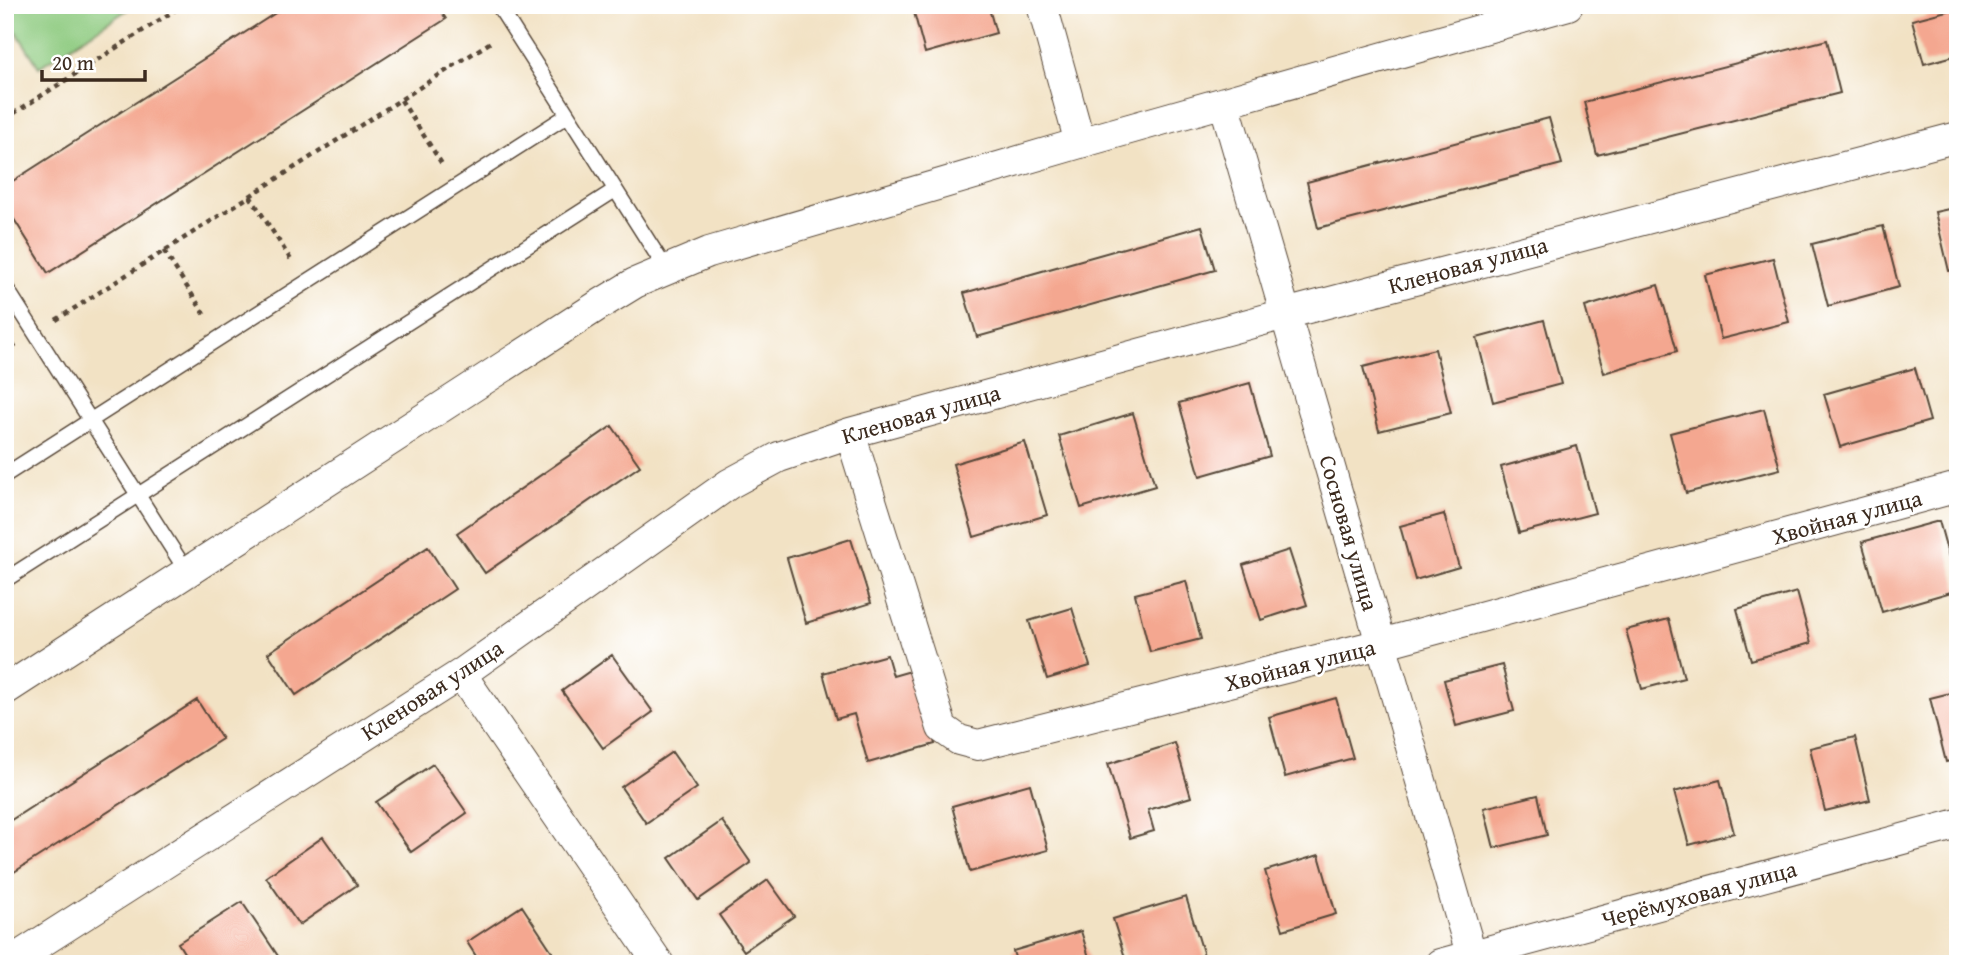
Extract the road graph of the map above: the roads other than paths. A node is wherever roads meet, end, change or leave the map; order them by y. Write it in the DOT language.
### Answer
graph roads {
  1 [pos="498,5"];
  2 [pos="1042,5"];
  3 [pos="1568,5"];
  4 [pos="1224,102"];
  5 [pos="568,115"];
  6 [pos="1958,136"];
  7 [pos="1080,143"];
  8 [pos="615,190"];
  9 [pos="666,269"];
  10 [pos="5,286"];
  11 [pos="1285,314"];
  12 [pos="91,420"];
  13 [pos="850,433"];
  14 [pos="5,475"];
  15 [pos="1958,487"];
  16 [pos="138,495"];
  17 [pos="187,572"];
  18 [pos="5,580"];
  19 [pos="1381,644"];
  20 [pos="461,674"];
  21 [pos="5,690"];
  22 [pos="1958,824"];
  23 [pos="1473,960"];
  24 [pos="6,964"];
  25 [pos="659,964"];
  26 [pos="1440,964"];
  1 -- 5 [label="lane"];
  2 -- 7 [label="street"];
  3 -- 4 [label="street"];
  4 -- 7 [label="street"];
  4 -- 11 [label="street, Сосновая улица"];
  5 -- 8 [label="lane"];
  5 -- 12 [label="lane"];
  6 -- 11 [label="street, Кленовая улица"];
  7 -- 9 [label="street"];
  8 -- 9 [label="lane"];
  8 -- 16 [label="lane"];
  9 -- 17 [label="street"];
  10 -- 12 [label="lane"];
  11 -- 13 [label="street, Кленовая улица"];
  11 -- 19 [label="street, Сосновая улица"];
  12 -- 14 [label="lane"];
  12 -- 16 [label="lane"];
  13 -- 19 [label="street, Хвойная улица"];
  13 -- 20 [label="street, Кленовая улица"];
  15 -- 19 [label="street, Хвойная улица"];
  16 -- 17 [label="lane"];
  16 -- 18 [label="lane"];
  17 -- 21 [label="street"];
  19 -- 23 [label="street, Сосновая улица"];
  20 -- 24 [label="street, Кленовая улица"];
  20 -- 25 [label="street"];
  22 -- 23 [label="street, Черёмуховая улица"];
  23 -- 26 [label="street, Черёмуховая улица"];
}
